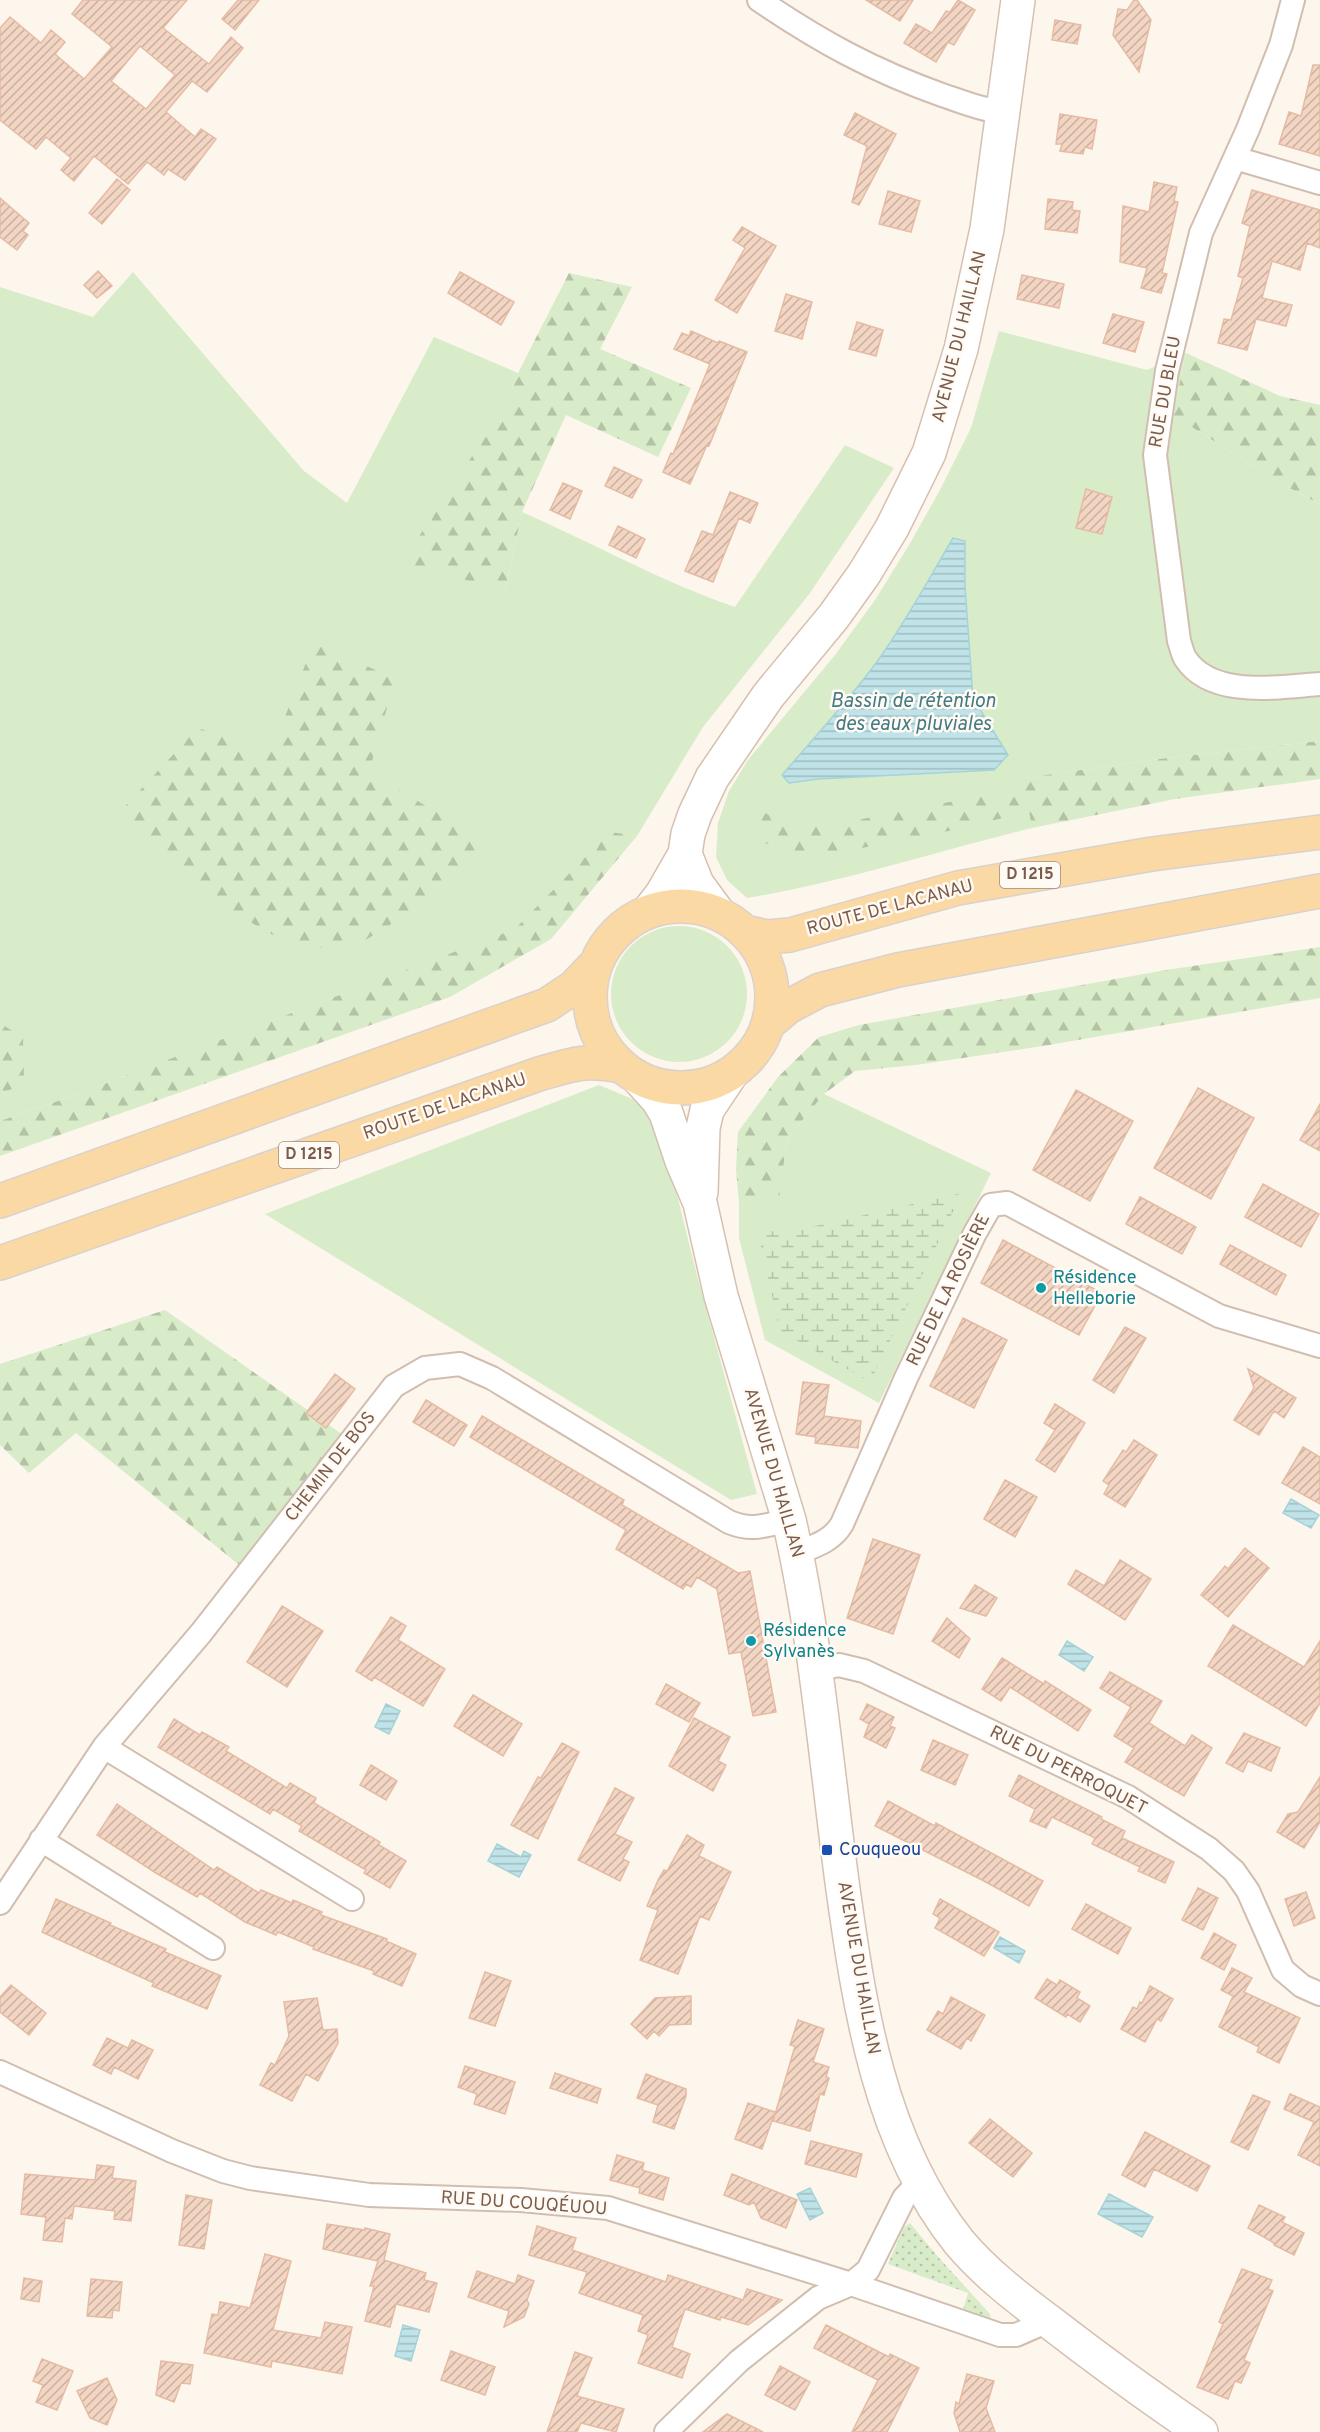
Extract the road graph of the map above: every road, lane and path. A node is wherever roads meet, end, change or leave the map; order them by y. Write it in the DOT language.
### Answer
graph roads {
  1 [pos="759,0"];
  2 [pos="1018,0"];
  3 [pos="1293,0"];
  4 [pos="1004,112"];
  5 [pos="1234,158"];
  6 [pos="1320,183"];
  7 [pos="1320,684"];
  8 [pos="1320,832"];
  9 [pos="685,854"];
  10 [pos="1320,891"];
  11 [pos="649,911"];
  12 [pos="732,923"];
  13 [pos="595,965"];
  14 [pos="768,1024"];
  15 [pos="629,1072"];
  16 [pos="731,1074"];
  17 [pos="0,1201"];
  18 [pos="700,1203"];
  19 [pos="0,1263"];
  20 [pos="1320,1346"];
  21 [pos="789,1520"];
  22 [pos="797,1553"];
  23 [pos="814,1670"];
  24 [pos="104,1747"];
  25 [pos="40,1840"];
  26 [pos="352,1899"];
  27 [pos="0,1903"];
  28 [pos="213,1948"];
  29 [pos="1320,1994"];
  30 [pos="0,2072"];
  31 [pos="920,2181"];
  32 [pos="851,2284"];
  33 [pos="1048,2321"];
  34 [pos="670,2430"];
  35 [pos="1201,2432"];
  1 -- 4 [label="street"];
  2 -- 4 [label="street, AVENUE DU HAILLAN"];
  3 -- 5 [label="street, RUE DU BLEU"];
  4 -- 9 [label="street, AVENUE DU HAILLAN"];
  5 -- 6 [label="street"];
  5 -- 7 [label="street, RUE DU BLEU"];
  8 -- 12 [label="main road, ROUTE DE LACANAU / D 1215"];
  9 -- 11 [label="street, AVENUE DU HAILLAN"];
  9 -- 12 [label="street"];
  10 -- 14 [label="main road"];
  11 -- 12 [label="main road"];
  11 -- 13 [label="main road"];
  12 -- 14 [label="main road"];
  13 -- 15 [label="main road"];
  13 -- 17 [label="main road"];
  14 -- 16 [label="main road"];
  15 -- 16 [label="main road"];
  15 -- 18 [label="street, AVENUE DU HAILLAN"];
  15 -- 19 [label="main road, ROUTE DE LACANAU / D 1215"];
  16 -- 18 [label="street, AVENUE DU HAILLAN"];
  18 -- 21 [label="street, AVENUE DU HAILLAN"];
  20 -- 22 [label="street, RUE DE LA ROSIÈRE"];
  21 -- 22 [label="street, AVENUE DU HAILLAN"];
  21 -- 24 [label="street, CHEMIN DE BOS"];
  22 -- 23 [label="street, AVENUE DU HAILLAN"];
  23 -- 29 [label="street, RUE DU PERROQUET"];
  23 -- 31 [label="street, AVENUE DU HAILLAN"];
  24 -- 25 [label="street, CHEMIN DE BOS"];
  24 -- 26 [label="street"];
  25 -- 27 [label="street, CHEMIN DE BOS"];
  25 -- 28 [label="street"];
  30 -- 32 [label="street, RUE DU COUQÉUOU"];
  31 -- 32 [label="street"];
  31 -- 33 [label="street, AVENUE DU HAILLAN"];
  32 -- 33 [label="street, RUE DU COUQÉUOU"];
  32 -- 34 [label="street"];
  33 -- 35 [label="street, AVENUE DU HAILLAN"];
}
